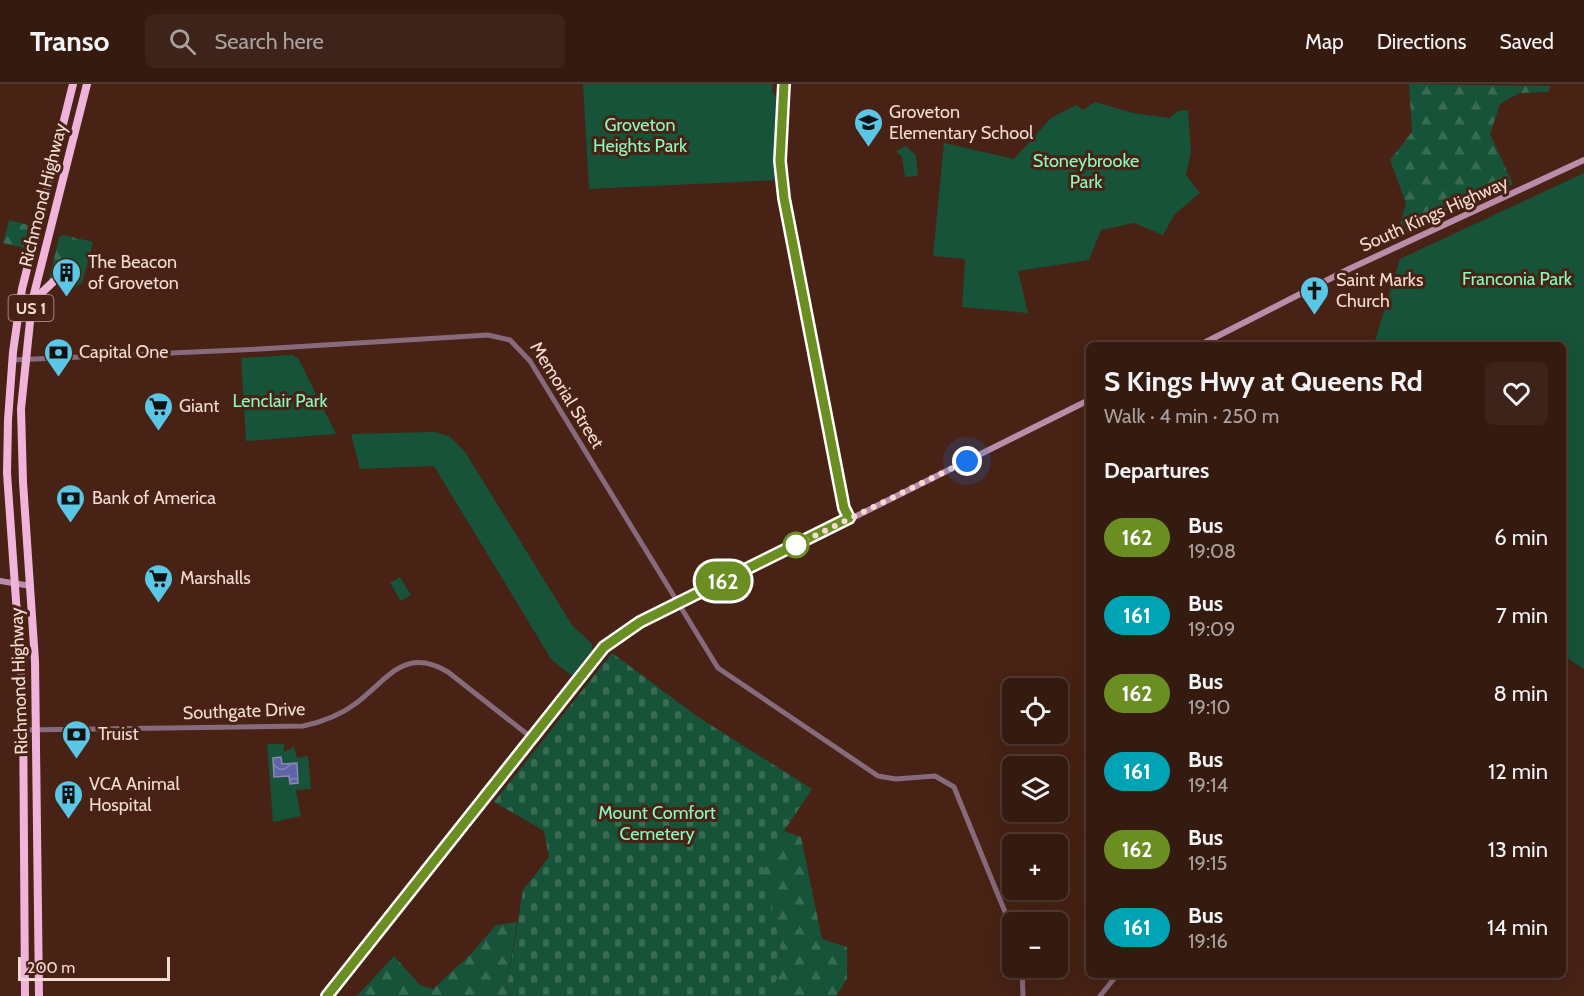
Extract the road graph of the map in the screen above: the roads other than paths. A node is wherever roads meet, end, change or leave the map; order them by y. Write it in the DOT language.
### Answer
graph roads {
  1 [pos="73,84"];
  2 [pos="87,84"];
  3 [pos="784,84"];
  4 [pos="1584,160"];
  5 [pos="53,282"];
  6 [pos="32,302"];
  7 [pos="1206,342"];
  8 [pos="25,359"];
  9 [pos="12,360"];
  10 [pos="1086,401"];
  11 [pos="849,518"];
  12 [pos="0,581"];
  13 [pos="17,584"];
  14 [pos="31,586"];
  15 [pos="678,604"];
  16 [pos="22,730"];
  17 [pos="36,730"];
  18 [pos="532,738"];
  19 [pos="1005,912"];
  20 [pos="1022,978"];
  21 [pos="1115,978"];
  22 [pos="26,996"];
  23 [pos="39,996"];
  24 [pos="327,996"];
  25 [pos="1023,996"];
  26 [pos="1100,996"];
  1 -- 9 [label="highway, Richmond Highway / US 1"];
  2 -- 6 [label="highway, Richmond Highway / US 1"];
  3 -- 11 [label="street"];
  4 -- 7 [label="main road, South Kings Highway"];
  5 -- 6 [label="highway"];
  6 -- 8 [label="highway, Richmond Highway / US 1"];
  8 -- 9 [label="street, Memorial Street"];
  8 -- 14 [label="highway, Richmond Highway / US 1"];
  8 -- 15 [label="street, Memorial Street"];
  9 -- 13 [label="highway, Richmond Highway / US 1"];
  10 -- 11 [label="main road"];
  11 -- 15 [label="main road"];
  12 -- 13 [label="main road"];
  13 -- 14 [label="main road"];
  13 -- 16 [label="highway, Richmond Highway / US 1"];
  14 -- 17 [label="highway, Richmond Highway / US 1"];
  15 -- 18 [label="main road"];
  15 -- 19 [label="street, Memorial Street"];
  16 -- 17 [label="street, Southgate Drive"];
  16 -- 22 [label="highway, Richmond Highway / US 1"];
  17 -- 18 [label="street, Southgate Drive"];
  17 -- 23 [label="highway, Richmond Highway / US 1"];
  18 -- 24 [label="main road"];
  20 -- 25 [label="street"];
  21 -- 26 [label="street"];
}
